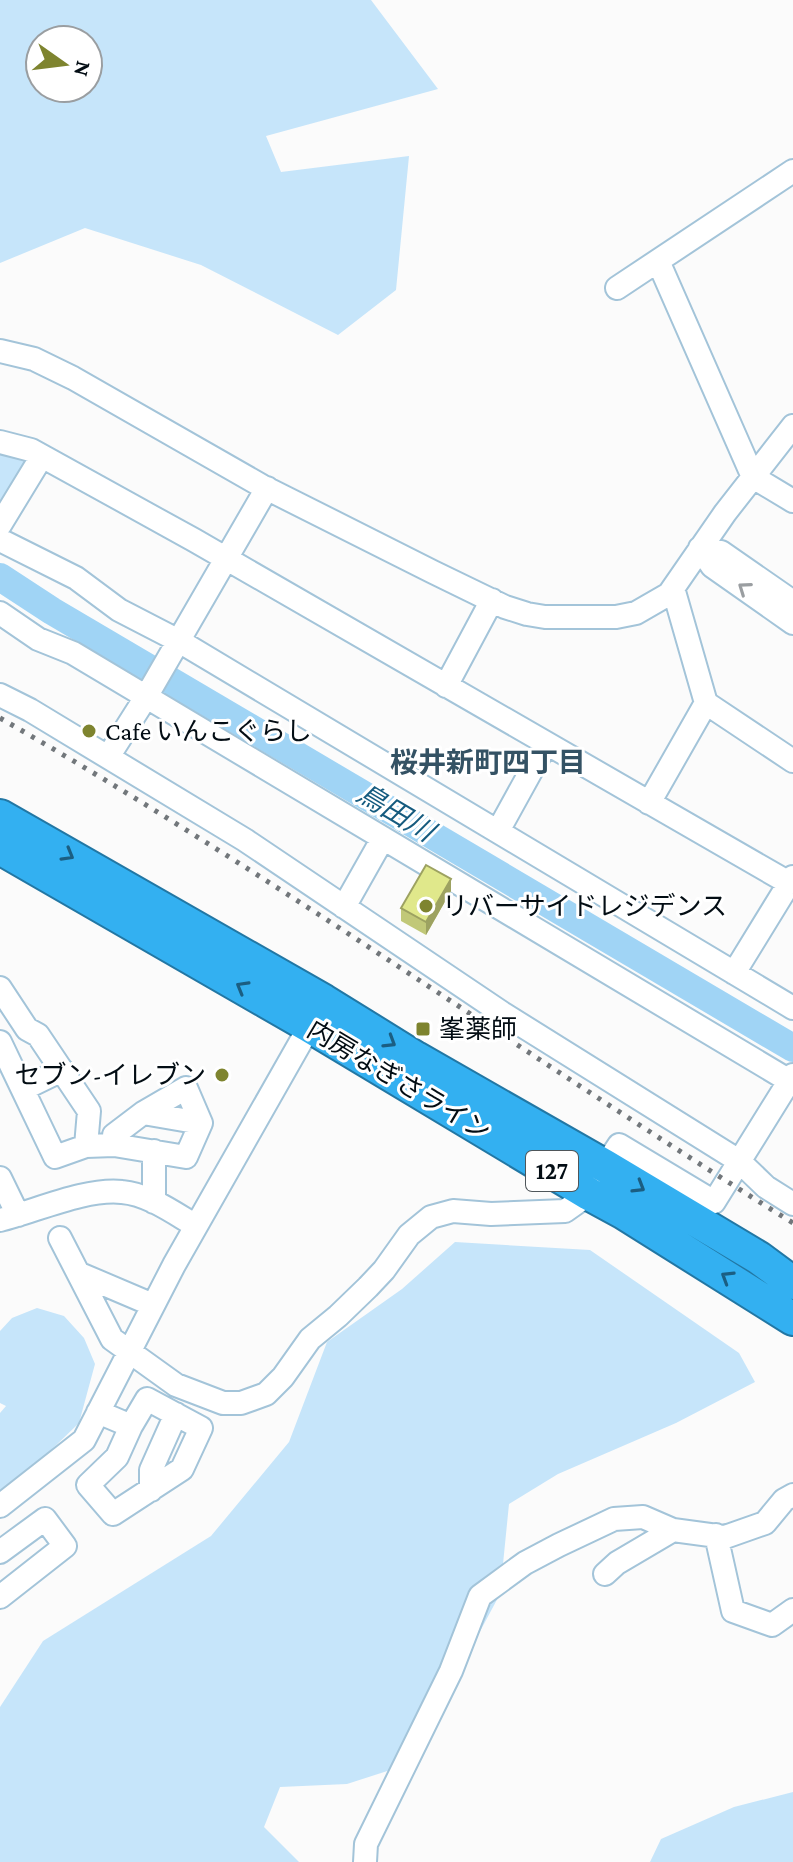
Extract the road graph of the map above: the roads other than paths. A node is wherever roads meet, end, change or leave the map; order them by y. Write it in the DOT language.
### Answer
graph roads {
  1 [pos="793,171"];
  2 [pos="658,261"];
  3 [pos="617,288"];
  4 [pos="0,351"];
  5 [pos="793,426"];
  6 [pos="0,442"];
  7 [pos="42,456"];
  8 [pos="753,477"];
  9 [pos="267,488"];
  10 [pos="793,501"];
  11 [pos="0,525"];
  12 [pos="0,540"];
  13 [pos="700,548"];
  14 [pos="226,559"];
  15 [pos="673,588"];
  16 [pos="492,600"];
  17 [pos="793,602"];
  18 [pos="0,613"];
  19 [pos="793,623"];
  20 [pos="177,644"];
  21 [pos="446,686"];
  22 [pos="148,694"];
  23 [pos="0,695"];
  24 [pos="706,703"];
  25 [pos="546,744"];
  26 [pos="108,757"];
  27 [pos="793,761"];
  28 [pos="649,803"];
  29 [pos="0,816"];
  30 [pos="498,831"];
  31 [pos="383,838"];
  32 [pos="0,848"];
  33 [pos="791,880"];
  34 [pos="344,907"];
  35 [pos="734,973"];
  36 [pos="0,988"];
  37 [pos="793,1008"];
  38 [pos="317,1013"];
  39 [pos="0,1042"];
  40 [pos="62,1070"];
  41 [pos="792,1080"];
  42 [pos="23,1089"];
  43 [pos="143,1113"];
  44 [pos="201,1123"];
  45 [pos="114,1145"];
  46 [pos="86,1146"];
  47 [pos="154,1151"];
  48 [pos="739,1161"];
  49 [pos="0,1178"];
  50 [pos="597,1180"];
  51 [pos="154,1202"];
  52 [pos="793,1204"];
  53 [pos="6,1217"];
  54 [pos="196,1226"];
  55 [pos="60,1238"];
  56 [pos="80,1274"];
  57 [pos="793,1283"];
  58 [pos="153,1305"];
  59 [pos="793,1319"];
  60 [pos="129,1351"];
  61 [pos="98,1412"];
  62 [pos="131,1426"];
  63 [pos="793,1495"];
  64 [pos="0,1506"];
  65 [pos="673,1530"];
  66 [pos="716,1535"];
  67 [pos="0,1552"];
  68 [pos="605,1574"];
  69 [pos="0,1597"];
  70 [pos="793,1610"];
  71 [pos="365,1862"];
  1 -- 2 [label="street"];
  2 -- 3 [label="street"];
  2 -- 8 [label="street"];
  4 -- 9 [label="street"];
  5 -- 8 [label="street"];
  6 -- 7 [label="street"];
  7 -- 11 [label="street"];
  7 -- 14 [label="street"];
  8 -- 10 [label="street"];
  8 -- 13 [label="street"];
  9 -- 14 [label="street"];
  9 -- 16 [label="street"];
  12 -- 20 [label="street"];
  13 -- 15 [label="street"];
  13 -- 17 [label="street"];
  19 -- 13 [label="street, one-way"];
  14 -- 20 [label="street"];
  14 -- 21 [label="street"];
  15 -- 16 [label="street"];
  15 -- 24 [label="street"];
  16 -- 21 [label="street"];
  18 -- 22 [label="street"];
  20 -- 22 [label="street"];
  20 -- 30 [label="street"];
  21 -- 25 [label="street"];
  22 -- 26 [label="street"];
  22 -- 31 [label="street"];
  23 -- 26 [label="street"];
  24 -- 27 [label="street"];
  24 -- 28 [label="street"];
  25 -- 28 [label="street"];
  25 -- 30 [label="street"];
  26 -- 34 [label="street"];
  28 -- 33 [label="street"];
  29 -- 38 [label="highway, 内房なぎさライン / 127, one-way"];
  30 -- 35 [label="street"];
  31 -- 34 [label="street"];
  31 -- 41 [label="street"];
  38 -- 32 [label="highway, 内房なぎさライン / 127, one-way"];
  33 -- 35 [label="street"];
  34 -- 48 [label="street"];
  35 -- 37 [label="street"];
  36 -- 40 [label="street"];
  38 -- 50 [label="highway, 内房なぎさライン / 127"];
  38 -- 54 [label="street"];
  39 -- 42 [label="street"];
  40 -- 42 [label="street"];
  40 -- 46 [label="street"];
  41 -- 48 [label="street"];
  42 -- 46 [label="street"];
  43 -- 44 [label="street"];
  43 -- 44 [label="street"];
  43 -- 45 [label="street"];
  44 -- 47 [label="street"];
  45 -- 46 [label="street"];
  45 -- 47 [label="street"];
  47 -- 51 [label="street"];
  48 -- 50 [label="street"];
  48 -- 52 [label="street"];
  49 -- 53 [label="street"];
  50 -- 57 [label="highway, 内房なぎさライン / 127, one-way"];
  59 -- 50 [label="highway, 内房なぎさライン / 127, one-way"];
  50 -- 60 [label="street"];
  51 -- 53 [label="street"];
  51 -- 54 [label="street"];
  54 -- 58 [label="street"];
  55 -- 56 [label="street"];
  56 -- 58 [label="street"];
  56 -- 60 [label="street"];
  58 -- 60 [label="street"];
  60 -- 61 [label="street"];
  61 -- 62 [label="street"];
  61 -- 64 [label="street"];
  62 -- 62 [label="street"];
  63 -- 66 [label="street"];
  65 -- 66 [label="street"];
  65 -- 68 [label="street"];
  65 -- 71 [label="street"];
  66 -- 70 [label="street"];
  67 -- 69 [label="street"];
}
